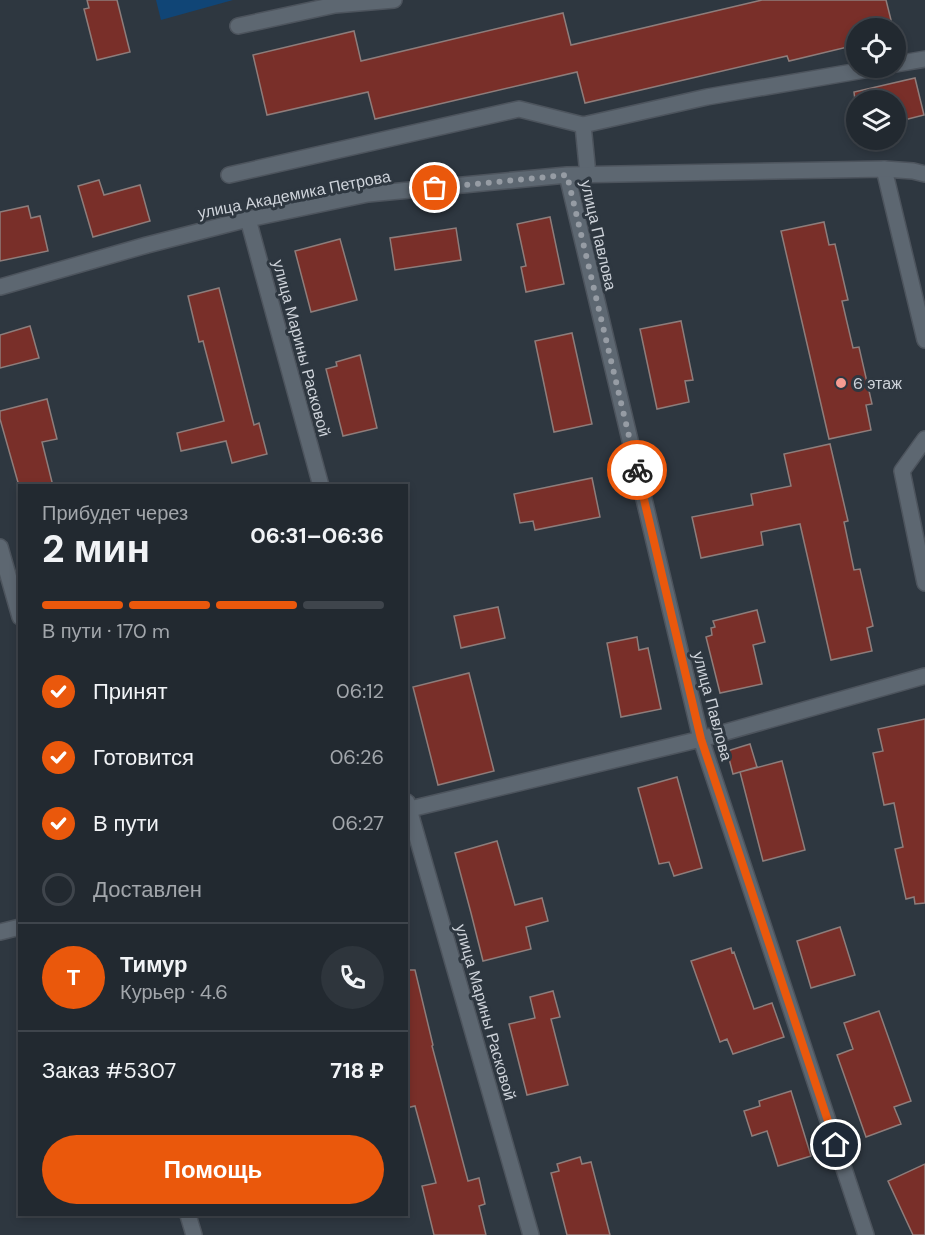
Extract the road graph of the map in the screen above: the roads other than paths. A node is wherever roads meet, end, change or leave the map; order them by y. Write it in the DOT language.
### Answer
graph roads {
  1 [pos="394,0"];
  2 [pos="238,26"];
  3 [pos="925,59"];
  4 [pos="906,62"];
  5 [pos="846,73"];
  6 [pos="583,125"];
  7 [pos="885,169"];
  8 [pos="925,174"];
  9 [pos="229,175"];
  10 [pos="567,175"];
  11 [pos="588,175"];
  12 [pos="248,219"];
  13 [pos="0,287"];
  14 [pos="925,340"];
  15 [pos="925,439"];
  16 [pos="320,484"];
  17 [pos="0,547"];
  18 [pos="925,583"];
  19 [pos="18,610"];
  20 [pos="925,676"];
  21 [pos="701,739"];
  22 [pos="408,806"];
  23 [pos="408,809"];
  24 [pos="18,928"];
  25 [pos="0,932"];
  26 [pos="188,1216"];
  27 [pos="194,1235"];
  28 [pos="531,1235"];
  29 [pos="866,1235"];
  1 -- 2 [label="street"];
  3 -- 4 [label="street"];
  5 -- 6 [label="street"];
  6 -- 9 [label="street"];
  6 -- 11 [label="street"];
  7 -- 8 [label="street, улица Академика Петрова"];
  7 -- 11 [label="street, улица Академика Петрова"];
  7 -- 14 [label="street"];
  10 -- 11 [label="street, улица Академика Петрова"];
  10 -- 12 [label="street, улица Академика Петрова"];
  10 -- 21 [label="street, улица Павлова"];
  12 -- 13 [label="street, улица Академика Петрова"];
  12 -- 16 [label="street, улица Марины Расковой"];
  15 -- 18 [label="street"];
  17 -- 19 [label="street"];
  20 -- 21 [label="street"];
  21 -- 22 [label="street"];
  21 -- 29 [label="street, улица Павлова"];
  23 -- 28 [label="street, улица Марины Расковой"];
  24 -- 25 [label="street"];
  26 -- 27 [label="street"];
}
